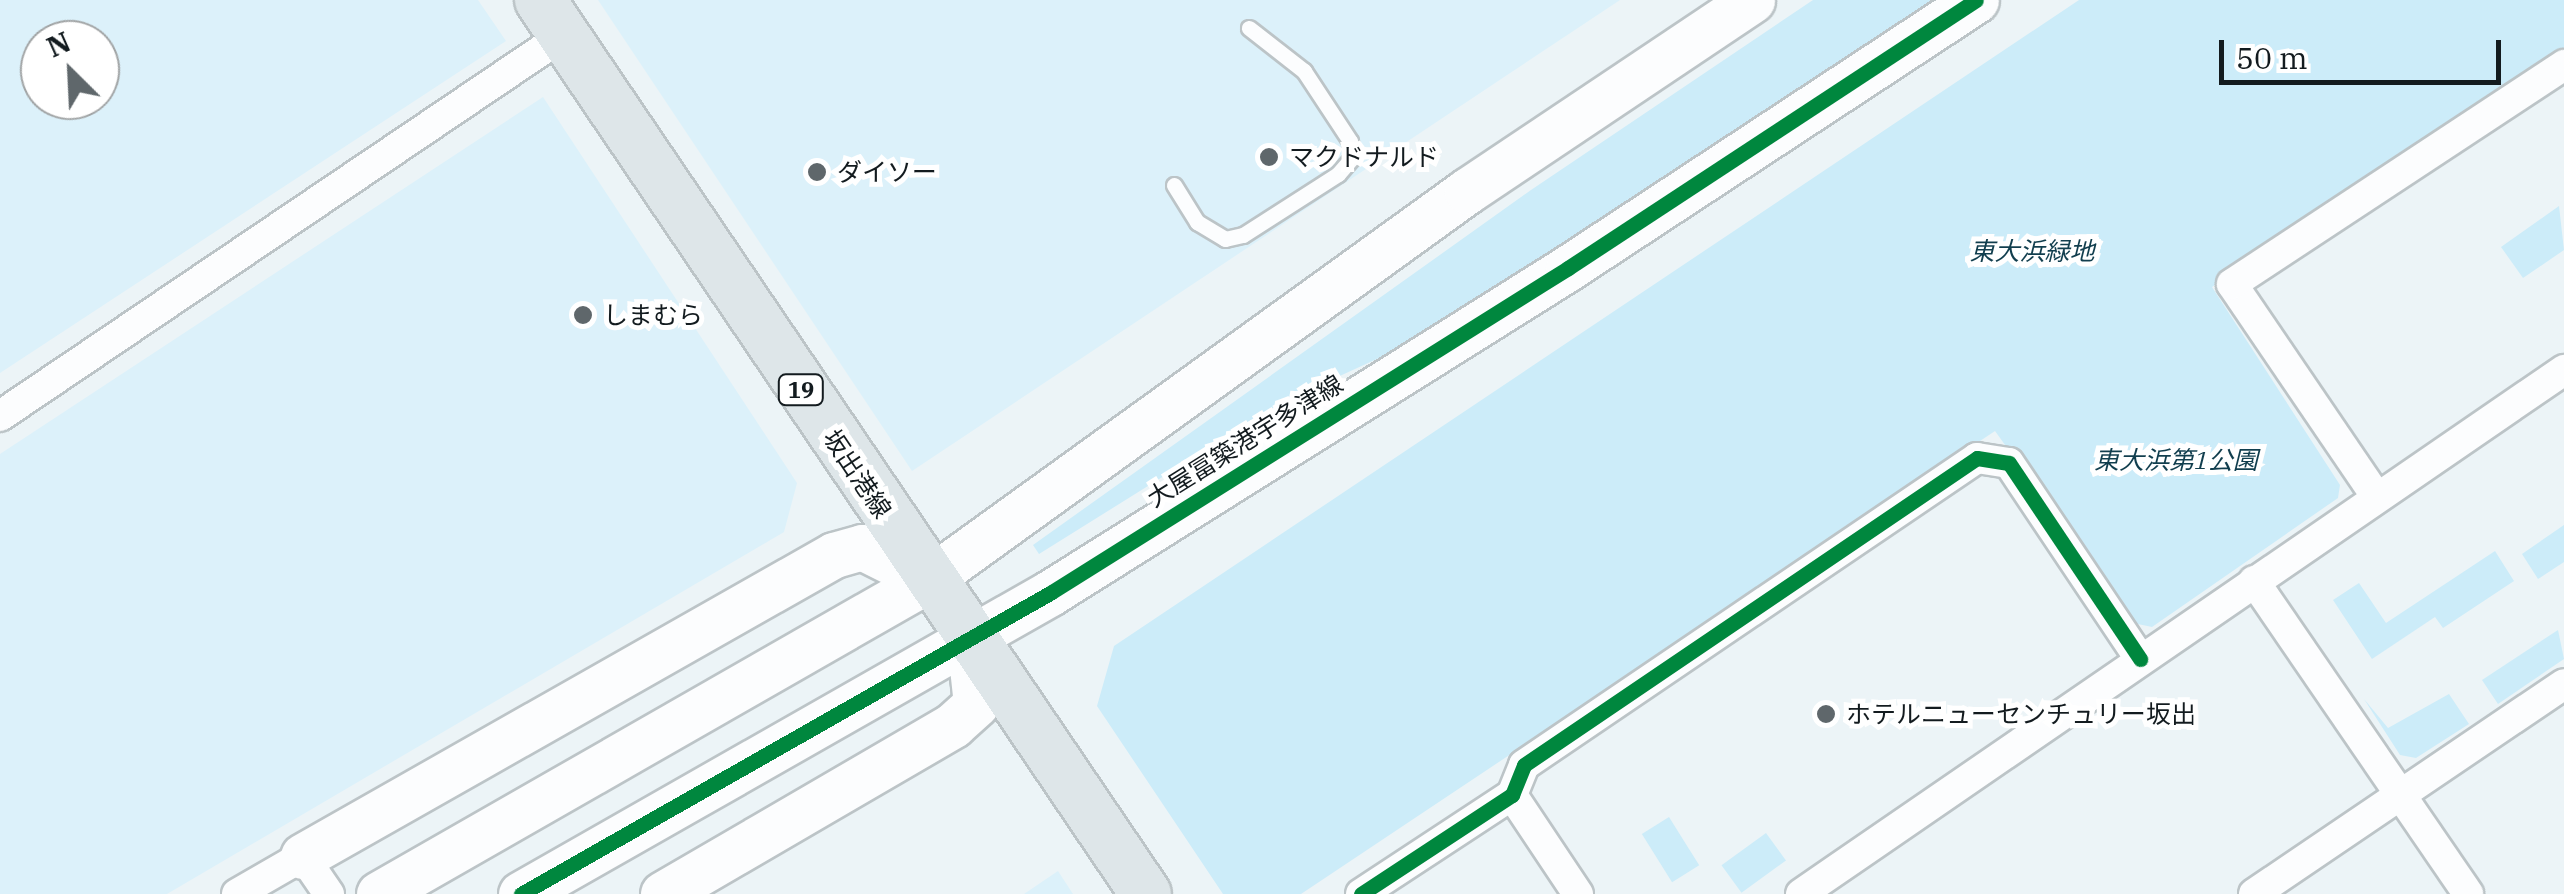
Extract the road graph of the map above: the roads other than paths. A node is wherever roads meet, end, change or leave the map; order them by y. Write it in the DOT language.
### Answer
graph roads {
  1 [pos="1752,0"];
  2 [pos="1976,0"];
  3 [pos="552,18"];
  4 [pos="1249,28"];
  5 [pos="2564,65"];
  6 [pos="1174,185"];
  7 [pos="2564,370"];
  8 [pos="0,416"];
  9 [pos="2376,496"];
  10 [pos="928,580"];
  11 [pos="2254,581"];
  12 [pos="969,640"];
  13 [pos="2140,658"];
  14 [pos="2564,684"];
  15 [pos="2400,794"];
  16 [pos="1512,795"];
  17 [pos="303,856"];
  18 [pos="686,888"];
  19 [pos="237,894"];
  20 [pos="329,894"];
  21 [pos="379,894"];
  22 [pos="521,894"];
  23 [pos="1146,894"];
  24 [pos="1361,894"];
  25 [pos="1578,894"];
  26 [pos="1802,894"];
  27 [pos="2254,894"];
  28 [pos="2468,894"];
  1 -- 10 [label="main road"];
  2 -- 12 [label="main road, 大屋冨築港宇多津線"];
  3 -- 8 [label="street"];
  3 -- 10 [label="main road, 坂出港線 / 19"];
  4 -- 6 [label="lane"];
  5 -- 9 [label="street"];
  7 -- 9 [label="street"];
  9 -- 11 [label="street"];
  10 -- 12 [label="main road, 坂出港線 / 19"];
  10 -- 17 [label="main road"];
  10 -- 21 [label="main road"];
  11 -- 13 [label="street"];
  11 -- 15 [label="street"];
  12 -- 18 [label="main road"];
  12 -- 22 [label="main road, 大屋冨築港宇多津線"];
  12 -- 23 [label="main road, 坂出港線 / 19"];
  13 -- 16 [label="street"];
  13 -- 26 [label="street"];
  14 -- 15 [label="street"];
  15 -- 27 [label="street"];
  15 -- 28 [label="street"];
  16 -- 24 [label="street"];
  16 -- 25 [label="street"];
  17 -- 19 [label="street"];
  17 -- 20 [label="street"];
}
